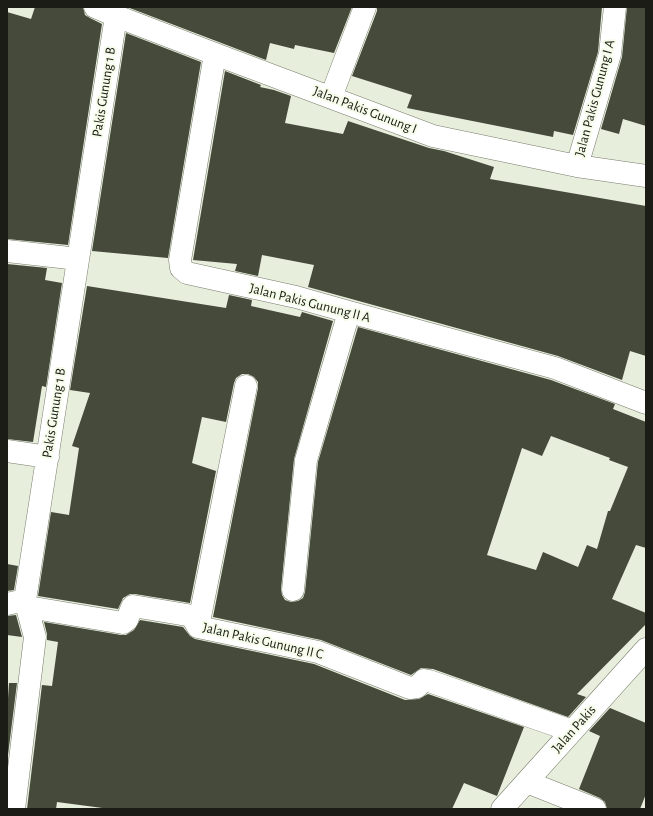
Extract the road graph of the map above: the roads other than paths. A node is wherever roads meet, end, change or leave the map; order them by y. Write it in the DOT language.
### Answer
graph roads {
  1 [pos="95,7"];
  2 [pos="365,7"];
  3 [pos="615,7"];
  4 [pos="116,16"];
  5 [pos="215,54"];
  6 [pos="332,98"];
  7 [pos="577,166"];
  8 [pos="646,176"];
  9 [pos="7,251"];
  10 [pos="78,258"];
  11 [pos="349,312"];
  12 [pos="246,386"];
  13 [pos="646,403"];
  14 [pos="7,451"];
  15 [pos="48,457"];
  16 [pos="293,590"];
  17 [pos="20,603"];
  18 [pos="198,627"];
  19 [pos="646,649"];
  20 [pos="572,730"];
  21 [pos="527,782"];
  22 [pos="14,809"];
  23 [pos="502,809"];
  24 [pos="595,809"];
  1 -- 4 [label="street, Jalan Pakis Gunung I"];
  2 -- 6 [label="street"];
  3 -- 7 [label="street, Jalan Pakis Gunung I A"];
  4 -- 5 [label="street, Jalan Pakis Gunung I"];
  4 -- 10 [label="street, Pakis Gunung 1 B"];
  5 -- 6 [label="street, Jalan Pakis Gunung I"];
  5 -- 11 [label="street, Jalan Pakis Gunung II A"];
  6 -- 7 [label="street, Jalan Pakis Gunung I"];
  7 -- 8 [label="street, Jalan Pakis Gunung I"];
  9 -- 10 [label="street"];
  10 -- 15 [label="street, Pakis Gunung 1 B"];
  11 -- 13 [label="street, Jalan Pakis Gunung II A"];
  11 -- 16 [label="street"];
  12 -- 18 [label="street"];
  14 -- 15 [label="street"];
  15 -- 17 [label="street, Pakis Gunung 1 B"];
  17 -- 18 [label="street, Jalan Pakis Gunung II C"];
  17 -- 22 [label="street, Pakis Gunung 1 B"];
  18 -- 20 [label="street, Jalan Pakis Gunung II C"];
  19 -- 20 [label="street, Jalan Pakis"];
  20 -- 21 [label="street, Jalan Pakis"];
  21 -- 23 [label="street, Jalan Pakis"];
  21 -- 24 [label="street"];
}
